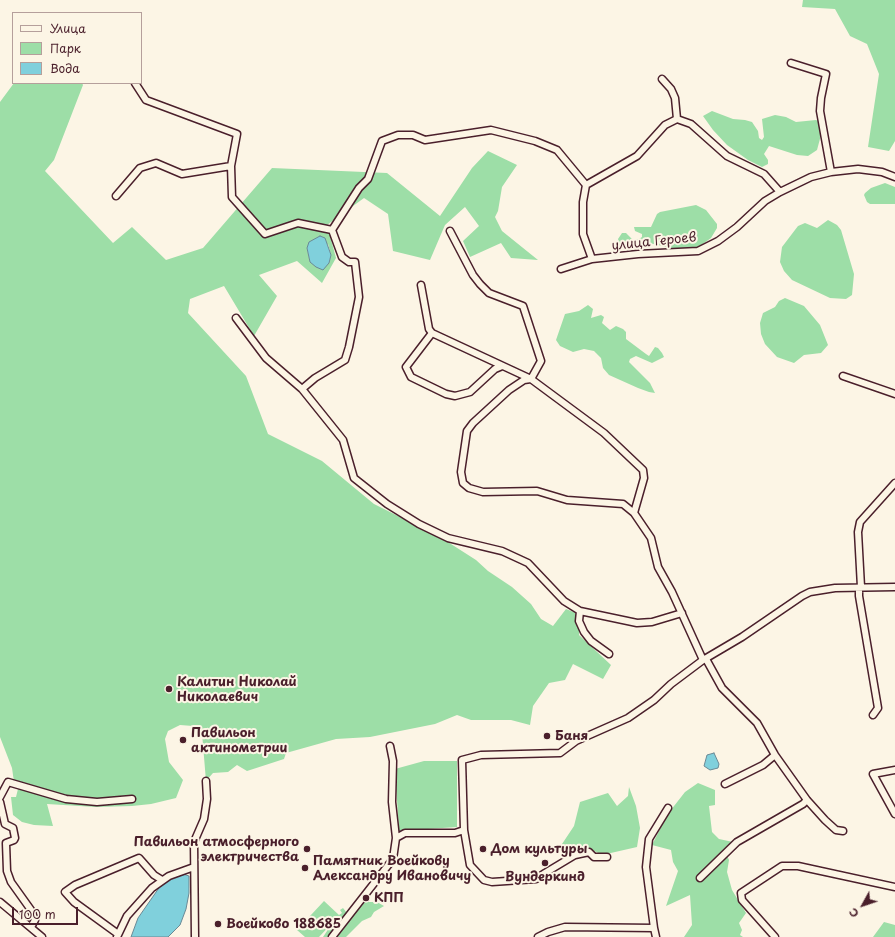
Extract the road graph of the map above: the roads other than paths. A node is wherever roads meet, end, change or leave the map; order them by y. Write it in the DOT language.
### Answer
graph roads {
  1 [pos="792,63"];
  2 [pos="662,79"];
  3 [pos="136,84"];
  4 [pos="677,119"];
  5 [pos="231,166"];
  6 [pos="832,172"];
  7 [pos="895,177"];
  8 [pos="586,185"];
  9 [pos="780,192"];
  10 [pos="116,196"];
  11 [pos="332,230"];
  12 [pos="450,231"];
  13 [pos="592,259"];
  14 [pos="560,269"];
  15 [pos="421,285"];
  16 [pos="236,318"];
  17 [pos="432,333"];
  18 [pos="502,366"];
  19 [pos="843,376"];
  20 [pos="531,379"];
  21 [pos="302,389"];
  22 [pos="895,394"];
  23 [pos="895,483"];
  24 [pos="634,513"];
  25 [pos="861,587"];
  26 [pos="895,587"];
  27 [pos="580,611"];
  28 [pos="682,613"];
  29 [pos="609,654"];
  30 [pos="704,659"];
  31 [pos="873,715"];
  32 [pos="390,746"];
  33 [pos="775,755"];
  34 [pos="895,770"];
  35 [pos="206,781"];
  36 [pos="725,784"];
  37 [pos="0,797"];
  38 [pos="132,799"];
  39 [pos="807,800"];
  40 [pos="0,802"];
  41 [pos="668,808"];
  42 [pos="895,814"];
  43 [pos="464,830"];
  44 [pos="843,831"];
  45 [pos="396,838"];
  46 [pos="607,857"];
  47 [pos="194,867"];
  48 [pos="700,878"];
  49 [pos="162,880"];
  50 [pos="895,887"];
  51 [pos="0,902"];
  52 [pos="31,927"];
  53 [pos="654,928"];
  54 [pos="118,935"];
  55 [pos="42,937"];
  56 [pos="195,937"];
  57 [pos="332,937"];
  58 [pos="538,937"];
  59 [pos="656,937"];
  60 [pos="775,937"];
  1 -- 6 [label="street"];
  2 -- 4 [label="street"];
  3 -- 5 [label="street"];
  4 -- 8 [label="street"];
  4 -- 9 [label="street"];
  5 -- 10 [label="street"];
  5 -- 11 [label="street"];
  6 -- 7 [label="street, улица Героев"];
  6 -- 9 [label="street, улица Героев"];
  8 -- 11 [label="street"];
  8 -- 13 [label="street"];
  9 -- 13 [label="street, улица Героев"];
  11 -- 21 [label="street"];
  12 -- 20 [label="street"];
  13 -- 14 [label="street, улица Героев"];
  15 -- 17 [label="street"];
  16 -- 21 [label="street"];
  17 -- 18 [label="street"];
  17 -- 18 [label="street"];
  18 -- 20 [label="street"];
  19 -- 22 [label="street"];
  20 -- 24 [label="street"];
  20 -- 24 [label="street"];
  21 -- 27 [label="street"];
  23 -- 25 [label="street"];
  24 -- 28 [label="street"];
  25 -- 26 [label="street"];
  25 -- 30 [label="street"];
  25 -- 31 [label="street"];
  27 -- 28 [label="street"];
  27 -- 29 [label="street"];
  28 -- 30 [label="street"];
  30 -- 33 [label="street"];
  30 -- 43 [label="street"];
  32 -- 45 [label="street"];
  33 -- 36 [label="street"];
  33 -- 39 [label="street"];
  34 -- 42 [label="street"];
  35 -- 47 [label="street"];
  37 -- 38 [label="street"];
  39 -- 44 [label="street"];
  39 -- 48 [label="street"];
  40 -- 52 [label="street"];
  41 -- 53 [label="street"];
  43 -- 45 [label="street"];
  43 -- 46 [label="street"];
  45 -- 57 [label="street"];
  47 -- 49 [label="street"];
  47 -- 56 [label="street"];
  49 -- 54 [label="street"];
  49 -- 54 [label="street"];
  50 -- 60 [label="street"];
  51 -- 52 [label="street"];
  52 -- 55 [label="street"];
  53 -- 58 [label="street"];
  53 -- 59 [label="street"];
}
